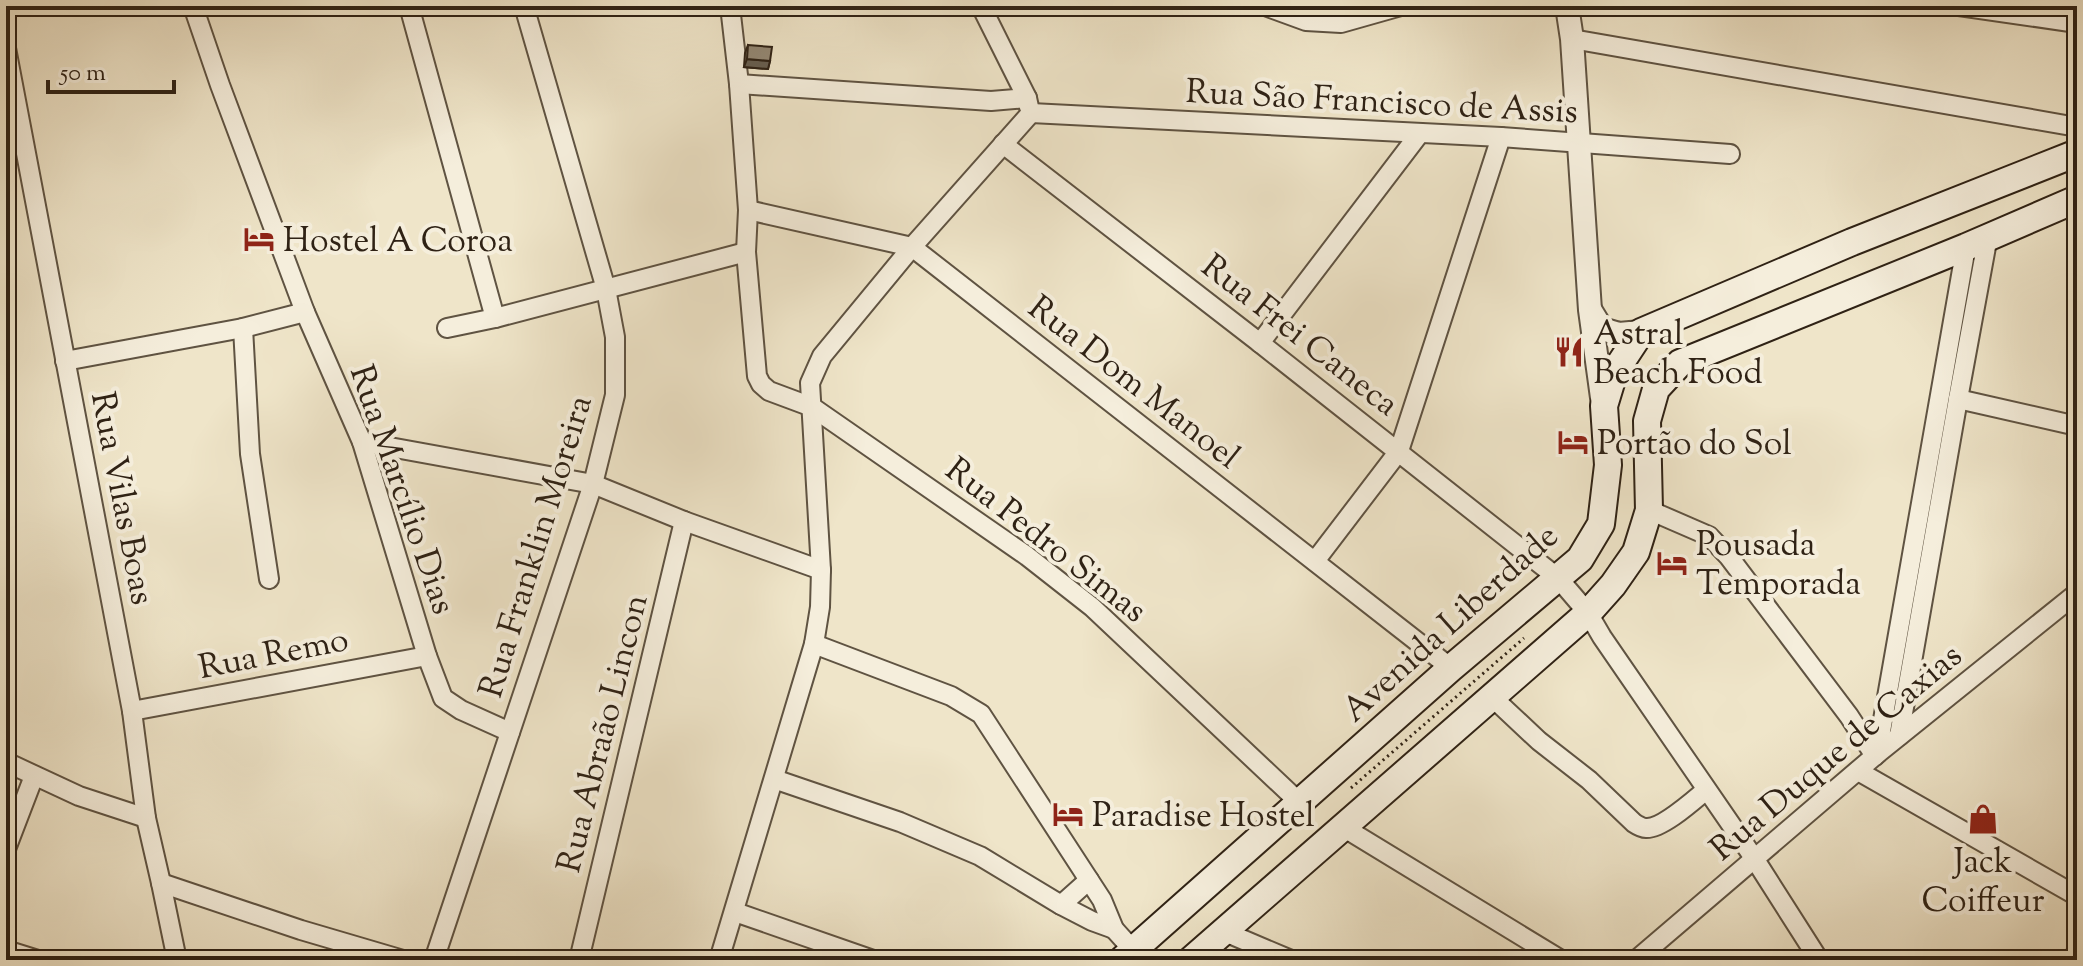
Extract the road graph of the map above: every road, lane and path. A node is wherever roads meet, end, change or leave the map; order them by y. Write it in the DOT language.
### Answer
graph roads {
  1 [pos="193,6"];
  2 [pos="409,6"];
  3 [pos="524,6"];
  4 [pos="730,6"];
  5 [pos="981,6"];
  6 [pos="1265,6"];
  7 [pos="1401,6"];
  8 [pos="1567,6"];
  9 [pos="1959,6"];
  10 [pos="2077,23"];
  11 [pos="1572,39"];
  12 [pos="6,48"];
  13 [pos="8,73"];
  14 [pos="739,84"];
  15 [pos="1029,106"];
  16 [pos="2077,127"];
  17 [pos="1420,133"];
  18 [pos="1501,137"];
  19 [pos="1577,142"];
  20 [pos="1003,144"];
  21 [pos="2077,153"];
  22 [pos="1730,154"];
  23 [pos="2077,199"];
  24 [pos="748,210"];
  25 [pos="1977,242"];
  26 [pos="912,247"];
  27 [pos="746,252"];
  28 [pos="606,289"];
  29 [pos="1590,310"];
  30 [pos="305,312"];
  31 [pos="495,318"];
  32 [pos="243,328"];
  33 [pos="447,328"];
  34 [pos="1641,332"];
  35 [pos="1260,343"];
  36 [pos="65,361"];
  37 [pos="1958,399"];
  38 [pos="1604,406"];
  39 [pos="812,407"];
  40 [pos="2077,426"];
  41 [pos="1942,438"];
  42 [pos="362,442"];
  43 [pos="1399,451"];
  44 [pos="593,484"];
  45 [pos="1649,510"];
  46 [pos="684,521"];
  47 [pos="1315,561"];
  48 [pos="821,570"];
  49 [pos="1558,578"];
  50 [pos="269,579"];
  51 [pos="2077,593"];
  52 [pos="1588,613"];
  53 [pos="814,644"];
  54 [pos="427,656"];
  55 [pos="1451,668"];
  56 [pos="1491,696"];
  57 [pos="1934,707"];
  58 [pos="132,711"];
  59 [pos="1897,718"];
  60 [pos="510,732"];
  61 [pos="1876,755"];
  62 [pos="6,762"];
  63 [pos="1858,771"];
  64 [pos="34,776"];
  65 [pos="774,779"];
  66 [pos="1706,790"];
  67 [pos="1300,803"];
  68 [pos="146,818"];
  69 [pos="1343,827"];
  70 [pos="6,849"];
  71 [pos="1754,858"];
  72 [pos="1089,880"];
  73 [pos="161,883"];
  74 [pos="2077,896"];
  75 [pos="1061,905"];
  76 [pos="735,912"];
  77 [pos="1114,929"];
  78 [pos="1225,932"];
  79 [pos="6,950"];
  80 [pos="2077,951"];
  81 [pos="1132,957"];
  82 [pos="38,960"];
  83 [pos="177,960"];
  84 [pos="403,960"];
  85 [pos="434,960"];
  86 [pos="579,960"];
  87 [pos="719,960"];
  88 [pos="873,960"];
  89 [pos="1191,960"];
  90 [pos="1291,960"];
  91 [pos="1561,960"];
  92 [pos="1636,960"];
  93 [pos="1819,960"];
  94 [pos="2072,960"];
  1 -- 30 [label="street, Rua Marcílio Dias"];
  2 -- 31 [label="street"];
  3 -- 28 [label="street, Rua Franklin Moreira"];
  4 -- 14 [label="street, Rua Pedro Simas"];
  5 -- 15 [label="street"];
  6 -- 7 [label="street"];
  8 -- 11 [label="street"];
  9 -- 10 [label="street"];
  11 -- 16 [label="street"];
  11 -- 19 [label="street"];
  12 -- 13 [label="street, Rua Vilas Boas"];
  13 -- 36 [label="street, Rua Vilas Boas"];
  14 -- 15 [label="street, Rua São Francisco de Assis"];
  14 -- 24 [label="street, Rua Pedro Simas"];
  15 -- 17 [label="street, Rua São Francisco de Assis"];
  15 -- 20 [label="street"];
  17 -- 18 [label="street, Rua São Francisco de Assis"];
  17 -- 35 [label="street"];
  18 -- 19 [label="street, Rua São Francisco de Assis"];
  18 -- 43 [label="street"];
  19 -- 22 [label="street, Rua São Francisco de Assis"];
  19 -- 29 [label="street"];
  20 -- 26 [label="street"];
  20 -- 35 [label="street, Rua Frei Caneca"];
  21 -- 34 [label="main road"];
  23 -- 25 [label="main road"];
  24 -- 26 [label="street, Rua Dom Manoel"];
  24 -- 27 [label="street, Rua Pedro Simas"];
  25 -- 37 [label="street"];
  25 -- 41 [label="street"];
  25 -- 45 [label="main road"];
  26 -- 39 [label="street"];
  26 -- 47 [label="street, Rua Dom Manoel"];
  27 -- 28 [label="street"];
  27 -- 39 [label="street, Rua Pedro Simas"];
  28 -- 31 [label="street"];
  28 -- 44 [label="street, Rua Franklin Moreira"];
  29 -- 34 [label="street"];
  29 -- 38 [label="street"];
  30 -- 32 [label="street"];
  30 -- 42 [label="street, Rua Marcílio Dias"];
  31 -- 33 [label="street"];
  32 -- 36 [label="street"];
  32 -- 50 [label="street"];
  34 -- 38 [label="main road, Avenida Liberdade"];
  35 -- 43 [label="street, Rua Frei Caneca"];
  36 -- 58 [label="street, Rua Vilas Boas"];
  37 -- 40 [label="street"];
  37 -- 41 [label="street"];
  38 -- 49 [label="main road, Avenida Liberdade"];
  39 -- 48 [label="street"];
  39 -- 67 [label="street, Rua Pedro Simas"];
  41 -- 59 [label="street"];
  42 -- 44 [label="street"];
  42 -- 54 [label="street, Rua Marcílio Dias"];
  43 -- 47 [label="street"];
  43 -- 49 [label="street, Rua Frei Caneca"];
  44 -- 46 [label="street"];
  44 -- 60 [label="street, Rua Franklin Moreira"];
  45 -- 52 [label="main road"];
  45 -- 61 [label="street"];
  46 -- 48 [label="street"];
  46 -- 86 [label="street, Rua Abraão Lincon"];
  47 -- 55 [label="street, Rua Dom Manoel"];
  48 -- 53 [label="street"];
  49 -- 52 [label="street, Rua Frei Caneca"];
  49 -- 55 [label="main road, Avenida Liberdade"];
  51 -- 57 [label="street, Rua Duque de Caxias"];
  52 -- 56 [label="main road"];
  52 -- 66 [label="street, Rua Frei Caneca"];
  53 -- 65 [label="street"];
  53 -- 72 [label="street"];
  54 -- 58 [label="street, Rua Remo"];
  54 -- 60 [label="street, Rua Marcílio Dias"];
  55 -- 67 [label="main road, Avenida Liberdade"];
  56 -- 66 [label="street"];
  56 -- 69 [label="main road"];
  57 -- 59 [label="street, Rua Duque de Caxias"];
  57 -- 59 [label="street"];
  58 -- 68 [label="street, Rua Vilas Boas"];
  59 -- 61 [label="street"];
  60 -- 85 [label="street, Rua Franklin Moreira"];
  61 -- 63 [label="street, Rua Duque de Caxias"];
  62 -- 64 [label="street"];
  63 -- 71 [label="street, Rua Duque de Caxias"];
  63 -- 74 [label="street"];
  64 -- 68 [label="street"];
  64 -- 70 [label="street"];
  65 -- 75 [label="street"];
  65 -- 76 [label="street"];
  66 -- 71 [label="street, Rua Frei Caneca"];
  67 -- 81 [label="main road, Avenida Liberdade"];
  68 -- 73 [label="street, Rua Vilas Boas"];
  69 -- 78 [label="main road"];
  69 -- 91 [label="street"];
  71 -- 92 [label="street, Rua Duque de Caxias"];
  71 -- 93 [label="street, Rua Frei Caneca"];
  72 -- 75 [label="street"];
  72 -- 77 [label="street"];
  73 -- 83 [label="street, Rua Vilas Boas"];
  73 -- 84 [label="street"];
  75 -- 77 [label="street"];
  76 -- 87 [label="street"];
  76 -- 88 [label="street"];
  77 -- 81 [label="street"];
  78 -- 89 [label="main road"];
  78 -- 90 [label="street"];
  79 -- 82 [label="street"];
  80 -- 94 [label="street"];
}
